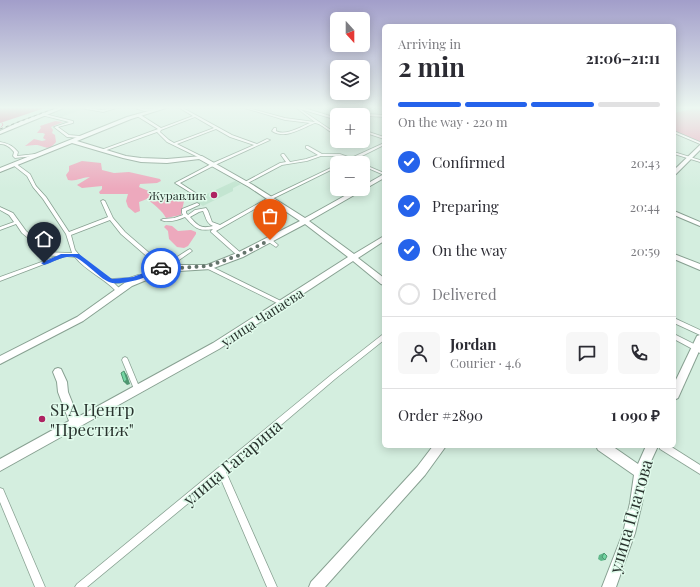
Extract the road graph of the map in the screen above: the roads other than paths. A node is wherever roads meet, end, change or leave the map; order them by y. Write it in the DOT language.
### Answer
graph roads {
  1 [pos="66,134"];
  2 [pos="90,134"];
  3 [pos="145,134"];
  4 [pos="160,134"];
  5 [pos="199,134"];
  6 [pos="228,134"];
  7 [pos="680,134"];
  8 [pos="81,138"];
  9 [pos="268,140"];
  10 [pos="72,141"];
  11 [pos="0,143"];
  12 [pos="700,143"];
  13 [pos="174,144"];
  14 [pos="257,145"];
  15 [pos="382,145"];
  16 [pos="306,146"];
  17 [pos="700,147"];
  18 [pos="103,150"];
  19 [pos="676,153"];
  20 [pos="35,155"];
  21 [pos="283,155"];
  22 [pos="321,155"];
  23 [pos="342,156"];
  24 [pos="359,156"];
  25 [pos="200,157"];
  26 [pos="690,157"];
  27 [pos="700,160"];
  28 [pos="289,163"];
  29 [pos="14,164"];
  30 [pos="214,164"];
  31 [pos="370,168"];
  32 [pos="330,169"];
  33 [pos="0,170"];
  34 [pos="676,171"];
  35 [pos="382,174"];
  36 [pos="382,176"];
  37 [pos="245,183"];
  38 [pos="370,183"];
  39 [pos="196,195"];
  40 [pos="348,196"];
  41 [pos="271,198"];
  42 [pos="103,201"];
  43 [pos="197,204"];
  44 [pos="0,208"];
  45 [pos="676,214"];
  46 [pos="187,216"];
  47 [pos="111,218"];
  48 [pos="163,220"];
  49 [pos="305,221"];
  50 [pos="17,222"];
  51 [pos="700,224"];
  52 [pos="220,226"];
  53 [pos="0,229"];
  54 [pos="68,234"];
  55 [pos="382,239"];
  56 [pos="270,240"];
  57 [pos="276,245"];
  58 [pos="190,251"];
  59 [pos="64,255"];
  60 [pos="77,255"];
  61 [pos="240,255"];
  62 [pos="676,257"];
  63 [pos="354,258"];
  64 [pos="168,266"];
  65 [pos="208,266"];
  66 [pos="700,267"];
  67 [pos="179,268"];
  68 [pos="0,279"];
  69 [pos="382,280"];
  70 [pos="110,281"];
  71 [pos="118,290"];
  72 [pos="283,304"];
  73 [pos="676,321"];
  74 [pos="700,334"];
  75 [pos="676,337"];
  76 [pos="382,339"];
  77 [pos="698,346"];
  78 [pos="0,360"];
  79 [pos="125,360"];
  80 [pos="58,372"];
  81 [pos="137,389"];
  82 [pos="676,391"];
  83 [pos="75,423"];
  84 [pos="438,448"];
  85 [pos="605,448"];
  86 [pos="651,448"];
  87 [pos="667,448"];
  88 [pos="0,465"];
  89 [pos="700,470"];
  90 [pos="221,472"];
  91 [pos="640,472"];
  92 [pos="0,492"];
  93 [pos="40,587"];
  94 [pos="80,587"];
  95 [pos="272,587"];
  96 [pos="316,587"];
  97 [pos="609,587"];
  1 -- 8 [label="street"];
  2 -- 8 [label="street"];
  3 -- 18 [label="street"];
  4 -- 13 [label="street"];
  5 -- 13 [label="street"];
  6 -- 14 [label="street"];
  7 -- 12 [label="street"];
  8 -- 10 [label="street"];
  9 -- 14 [label="street"];
  10 -- 18 [label="street"];
  10 -- 20 [label="street"];
  11 -- 20 [label="street"];
  13 -- 25 [label="street"];
  14 -- 30 [label="street"];
  15 -- 24 [label="street"];
  16 -- 22 [label="street"];
  17 -- 26 [label="street"];
  18 -- 25 [label="street"];
  19 -- 26 [label="street"];
  20 -- 29 [label="street"];
  21 -- 28 [label="street"];
  22 -- 23 [label="street"];
  22 -- 28 [label="street"];
  25 -- 30 [label="street"];
  26 -- 27 [label="street"];
  26 -- 34 [label="street"];
  28 -- 37 [label="street"];
  29 -- 33 [label="street"];
  29 -- 54 [label="street"];
  30 -- 37 [label="street"];
  30 -- 39 [label="street"];
  31 -- 35 [label="street"];
  32 -- 41 [label="street"];
  36 -- 38 [label="street"];
  37 -- 41 [label="street"];
  40 -- 49 [label="street"];
  41 -- 49 [label="street"];
  41 -- 52 [label="street"];
  42 -- 47 [label="street"];
  43 -- 46 [label="street"];
  44 -- 50 [label="street"];
  45 -- 51 [label="street"];
  46 -- 48 [label="street"];
  46 -- 52 [label="street"];
  46 -- 52 [label="street"];
  47 -- 54 [label="street"];
  47 -- 64 [label="street"];
  49 -- 56 [label="street"];
  49 -- 63 [label="street"];
  50 -- 53 [label="street"];
  50 -- 59 [label="street"];
  52 -- 61 [label="street"];
  54 -- 60 [label="street"];
  55 -- 63 [label="street, улица Чапаева"];
  56 -- 57 [label="street"];
  56 -- 61 [label="street"];
  58 -- 64 [label="street"];
  59 -- 60 [label="street"];
  59 -- 68 [label="street"];
  60 -- 70 [label="street"];
  61 -- 65 [label="street"];
  62 -- 66 [label="street"];
  63 -- 69 [label="street"];
  63 -- 72 [label="street, улица Чапаева"];
  64 -- 67 [label="street"];
  64 -- 70 [label="street"];
  65 -- 67 [label="street"];
  65 -- 72 [label="street"];
  67 -- 71 [label="street"];
  70 -- 71 [label="street"];
  71 -- 78 [label="street"];
  72 -- 81 [label="street, улица Чапаева"];
  73 -- 74 [label="street"];
  75 -- 77 [label="street"];
  76 -- 90 [label="street, улица Гагарина"];
  77 -- 82 [label="street"];
  79 -- 81 [label="street"];
  80 -- 83 [label="street"];
  81 -- 83 [label="street, улица Чапаева"];
  83 -- 88 [label="street, улица Чапаева"];
  84 -- 96 [label="street"];
  85 -- 91 [label="street"];
  86 -- 91 [label="street, улица Платова"];
  87 -- 89 [label="street"];
  90 -- 94 [label="street, улица Гагарина"];
  90 -- 95 [label="street"];
  91 -- 97 [label="street, улица Платова"];
  92 -- 93 [label="street"];
}
